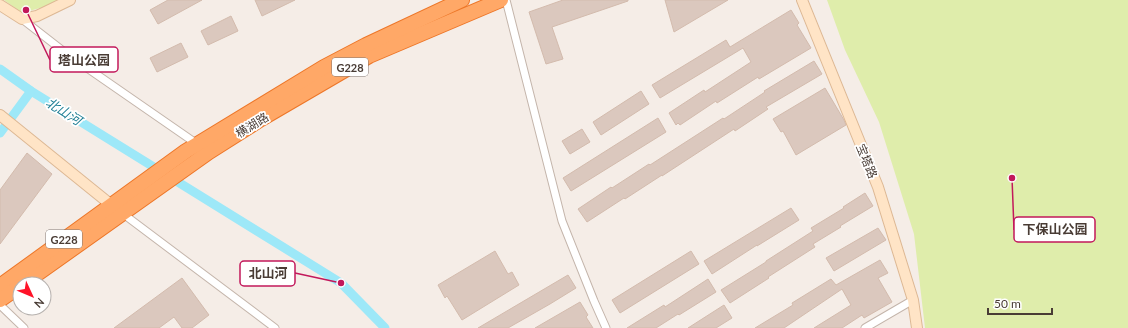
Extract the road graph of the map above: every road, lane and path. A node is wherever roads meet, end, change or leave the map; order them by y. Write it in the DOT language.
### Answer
graph roads {
  1 [pos="70,0"];
  2 [pos="462,0"];
  3 [pos="500,0"];
  4 [pos="506,0"];
  5 [pos="802,0"];
  6 [pos="0,5"];
  7 [pos="22,19"];
  8 [pos="0,115"];
  9 [pos="197,149"];
  10 [pos="116,209"];
  11 [pos="33,276"];
  12 [pos="0,286"];
  13 [pos="12,292"];
  14 [pos="0,300"];
  15 [pos="913,300"];
  16 [pos="0,305"];
  17 [pos="24,328"];
  18 [pos="275,328"];
  19 [pos="606,328"];
  20 [pos="865,328"];
  21 [pos="917,328"];
  1 -- 7 [label="street"];
  2 -- 9 [label="highway, 横湖路 / G228"];
  3 -- 9 [label="highway, 横湖路 / G228"];
  4 -- 19 [label="street"];
  5 -- 15 [label="street, 宝塔路"];
  6 -- 7 [label="street"];
  7 -- 9 [label="street"];
  8 -- 10 [label="street"];
  9 -- 10 [label="highway, 横湖路 / G228"];
  9 -- 10 [label="highway, 横湖路 / G228"];
  10 -- 11 [label="highway, 横湖路 / G228"];
  10 -- 12 [label="highway, 横湖路 / G228"];
  10 -- 18 [label="street"];
  13 -- 14 [label="highway"];
  15 -- 20 [label="street"];
  15 -- 21 [label="street, 宝塔路"];
  16 -- 17 [label="street"];
}
